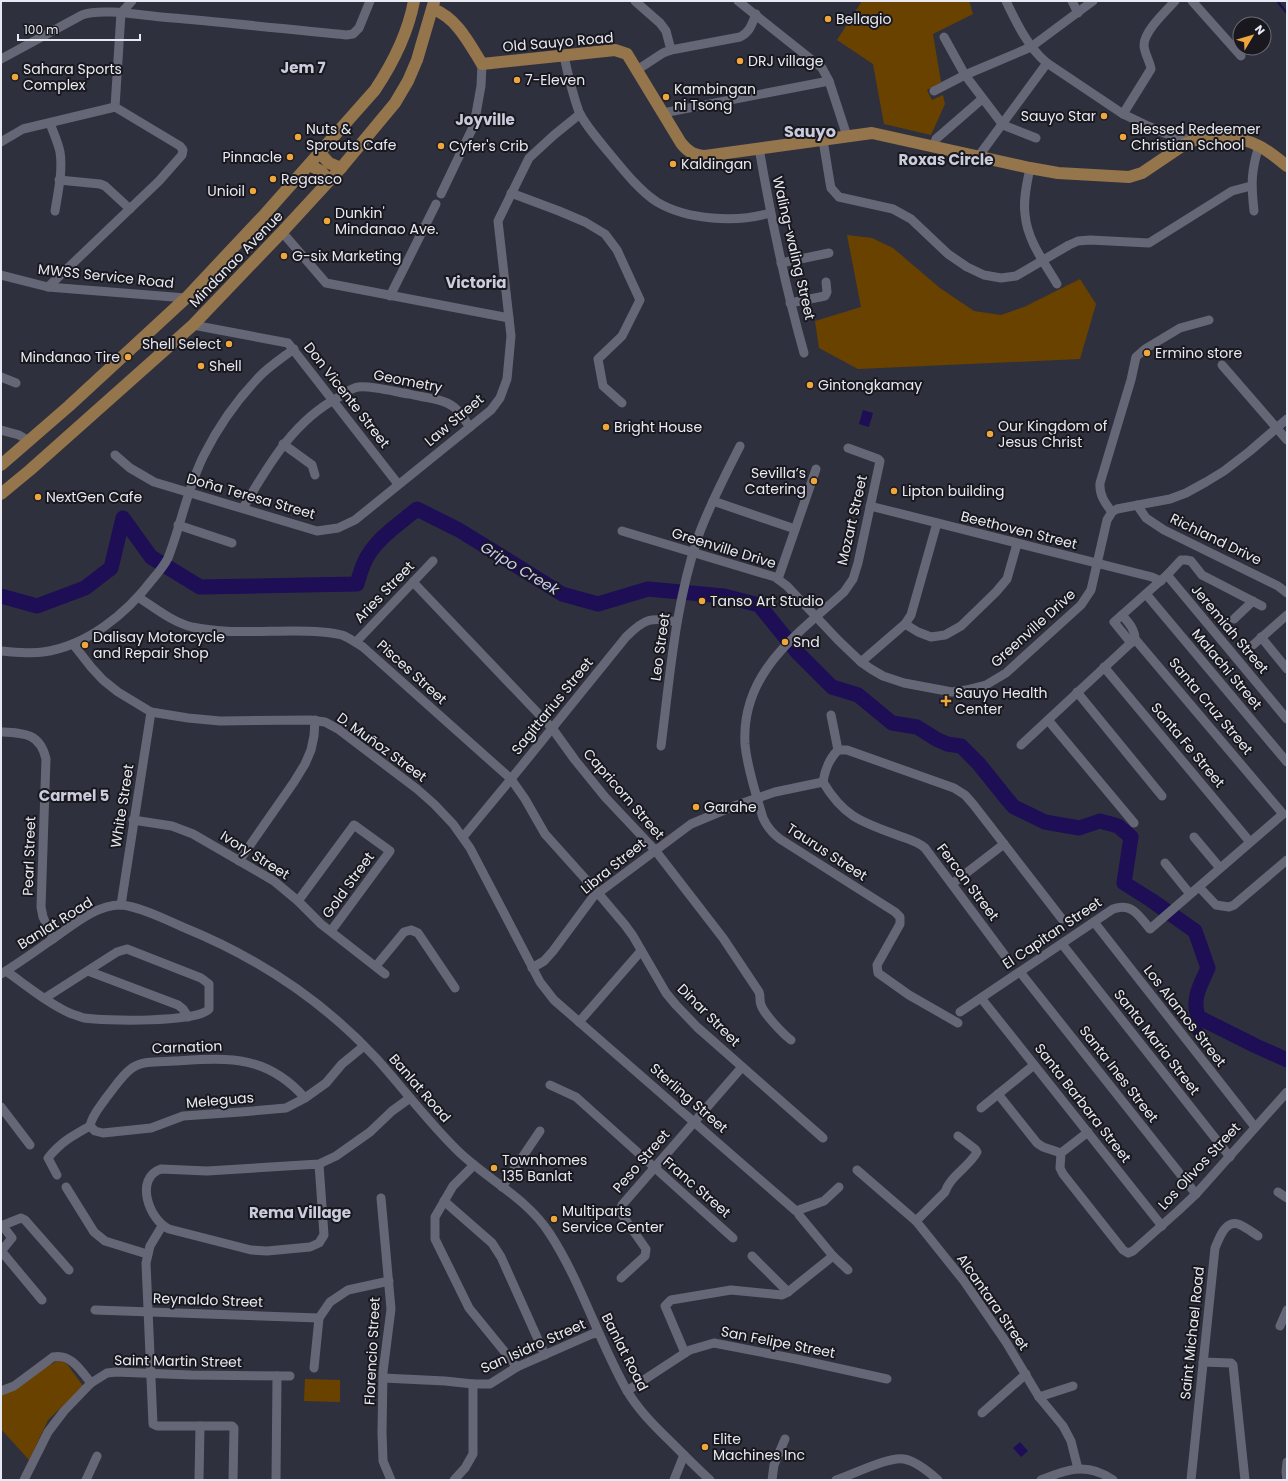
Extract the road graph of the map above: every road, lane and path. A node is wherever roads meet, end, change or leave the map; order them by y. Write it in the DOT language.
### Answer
graph roads {
  1 [pos="132,1"];
  2 [pos="370,1"];
  3 [pos="414,1"];
  4 [pos="636,1"];
  5 [pos="738,1"];
  6 [pos="1006,1"];
  7 [pos="1072,1"];
  8 [pos="1093,1"];
  9 [pos="1175,1"];
  10 [pos="1192,1"];
  11 [pos="434,5"];
  12 [pos="1078,12"];
  13 [pos="121,13"];
  14 [pos="756,14"];
  15 [pos="944,36"];
  16 [pos="1232,46"];
  17 [pos="1031,47"];
  18 [pos="671,50"];
  19 [pos="564,56"];
  20 [pos="1,59"];
  21 [pos="1047,63"];
  22 [pos="482,64"];
  23 [pos="636,70"];
  24 [pos="965,75"];
  25 [pos="829,81"];
  26 [pos="934,91"];
  27 [pos="982,100"];
  28 [pos="115,107"];
  29 [pos="663,113"];
  30 [pos="580,114"];
  31 [pos="1123,114"];
  32 [pos="50,123"];
  33 [pos="1003,125"];
  34 [pos="848,136"];
  35 [pos="1036,138"];
  36 [pos="823,140"];
  37 [pos="1192,140"];
  38 [pos="1,142"];
  39 [pos="933,146"];
  40 [pos="1259,146"];
  41 [pos="759,148"];
  42 [pos="320,153"];
  43 [pos="978,157"];
  44 [pos="309,165"];
  45 [pos="1287,166"];
  46 [pos="341,168"];
  47 [pos="1030,168"];
  48 [pos="59,180"];
  49 [pos="329,181"];
  50 [pos="1251,186"];
  51 [pos="511,193"];
  52 [pos="441,194"];
  53 [pos="436,204"];
  54 [pos="130,209"];
  55 [pos="55,211"];
  56 [pos="1254,211"];
  57 [pos="770,213"];
  58 [pos="282,232"];
  59 [pos="830,253"];
  60 [pos="1042,260"];
  61 [pos="781,263"];
  62 [pos="1,275"];
  63 [pos="826,282"];
  64 [pos="1057,284"];
  65 [pos="48,287"];
  66 [pos="390,296"];
  67 [pos="186,298"];
  68 [pos="790,303"];
  69 [pos="509,318"];
  70 [pos="1209,320"];
  71 [pos="193,325"];
  72 [pos="294,349"];
  73 [pos="804,353"];
  74 [pos="1222,366"];
  75 [pos="1,377"];
  76 [pos="16,383"];
  77 [pos="332,400"];
  78 [pos="622,403"];
  79 [pos="1287,420"];
  80 [pos="470,427"];
  81 [pos="1277,428"];
  82 [pos="1,430"];
  83 [pos="1287,440"];
  84 [pos="29,442"];
  85 [pos="283,444"];
  86 [pos="740,446"];
  87 [pos="848,448"];
  88 [pos="115,455"];
  89 [pos="1,465"];
  90 [pos="816,469"];
  91 [pos="315,475"];
  92 [pos="398,484"];
  93 [pos="189,493"];
  94 [pos="1,494"];
  95 [pos="713,501"];
  96 [pos="1137,505"];
  97 [pos="870,506"];
  98 [pos="243,508"];
  99 [pos="1112,512"];
  100 [pos="937,523"];
  101 [pos="178,525"];
  102 [pos="795,529"];
  103 [pos="622,531"];
  104 [pos="232,543"];
  105 [pos="1018,544"];
  106 [pos="694,553"];
  107 [pos="433,561"];
  108 [pos="1098,564"];
  109 [pos="1164,578"];
  110 [pos="778,579"];
  111 [pos="413,582"];
  112 [pos="1287,593"];
  113 [pos="1146,594"];
  114 [pos="138,597"];
  115 [pos="1253,601"];
  116 [pos="1262,606"];
  117 [pos="1122,615"];
  118 [pos="1287,615"];
  119 [pos="816,618"];
  120 [pos="1234,619"];
  121 [pos="677,622"];
  122 [pos="905,624"];
  123 [pos="1261,637"];
  124 [pos="1133,641"];
  125 [pos="356,642"];
  126 [pos="73,644"];
  127 [pos="1253,645"];
  128 [pos="1,651"];
  129 [pos="861,662"];
  130 [pos="1104,667"];
  131 [pos="1287,669"];
  132 [pos="1077,692"];
  133 [pos="151,712"];
  134 [pos="830,715"];
  135 [pos="1287,719"];
  136 [pos="315,720"];
  137 [pos="1048,720"];
  138 [pos="552,728"];
  139 [pos="1,732"];
  140 [pos="661,746"];
  141 [pos="1021,746"];
  142 [pos="838,750"];
  143 [pos="1286,762"];
  144 [pos="511,779"];
  145 [pos="822,782"];
  146 [pos="1162,796"];
  147 [pos="757,797"];
  148 [pos="1283,814"];
  149 [pos="133,820"];
  150 [pos="1134,823"];
  151 [pos="463,837"];
  152 [pos="1194,837"];
  153 [pos="1250,842"];
  154 [pos="1004,844"];
  155 [pos="655,850"];
  156 [pos="1287,860"];
  157 [pos="239,861"];
  158 [pos="1164,863"];
  159 [pos="1220,868"];
  160 [pos="952,884"];
  161 [pos="1199,887"];
  162 [pos="598,893"];
  163 [pos="1190,894"];
  164 [pos="298,901"];
  165 [pos="121,905"];
  166 [pos="1062,919"];
  167 [pos="1094,922"];
  168 [pos="331,931"];
  169 [pos="53,940"];
  170 [pos="1062,944"];
  171 [pos="641,951"];
  172 [pos="1006,957"];
  173 [pos="376,966"];
  174 [pos="532,968"];
  175 [pos="88,970"];
  176 [pos="1020,972"];
  177 [pos="3,973"];
  178 [pos="385,974"];
  179 [pos="455,988"];
  180 [pos="45,998"];
  181 [pos="982,998"];
  182 [pos="960,1012"];
  183 [pos="188,1017"];
  184 [pos="579,1022"];
  185 [pos="958,1023"];
  186 [pos="791,1040"];
  187 [pos="364,1046"];
  188 [pos="1034,1064"];
  189 [pos="742,1067"];
  190 [pos="550,1085"];
  191 [pos="1287,1092"];
  192 [pos="998,1094"];
  193 [pos="306,1098"];
  194 [pos="410,1098"];
  195 [pos="1,1107"];
  196 [pos="981,1108"];
  197 [pos="694,1122"];
  198 [pos="90,1126"];
  199 [pos="1255,1126"];
  200 [pos="540,1131"];
  201 [pos="1088,1132"];
  202 [pos="958,1136"];
  203 [pos="823,1138"];
  204 [pos="30,1145"];
  205 [pos="1061,1153"];
  206 [pos="1230,1157"];
  207 [pos="319,1164"];
  208 [pos="474,1165"];
  209 [pos="654,1168"];
  210 [pos="857,1170"];
  211 [pos="57,1175"];
  212 [pos="66,1187"];
  213 [pos="502,1187"];
  214 [pos="839,1187"];
  215 [pos="1278,1192"];
  216 [pos="1196,1194"];
  217 [pos="380,1198"];
  218 [pos="1287,1198"];
  219 [pos="444,1201"];
  220 [pos="799,1215"];
  221 [pos="916,1221"];
  222 [pos="2,1226"];
  223 [pos="162,1226"];
  224 [pos="1162,1226"];
  225 [pos="1258,1236"];
  226 [pos="733,1238"];
  227 [pos="147,1254"];
  228 [pos="752,1256"];
  229 [pos="833,1256"];
  230 [pos="69,1270"];
  231 [pos="848,1270"];
  232 [pos="621,1278"];
  233 [pos="388,1281"];
  234 [pos="788,1292"];
  235 [pos="42,1300"];
  236 [pos="95,1310"];
  237 [pos="148,1312"];
  238 [pos="1286,1315"];
  239 [pos="319,1318"];
  240 [pos="1280,1326"];
  241 [pos="598,1333"];
  242 [pos="685,1353"];
  243 [pos="545,1355"];
  244 [pos="1203,1362"];
  245 [pos="517,1367"];
  246 [pos="314,1368"];
  247 [pos="151,1374"];
  248 [pos="1026,1374"];
  249 [pos="277,1376"];
  250 [pos="290,1376"];
  251 [pos="384,1378"];
  252 [pos="887,1379"];
  253 [pos="92,1383"];
  254 [pos="473,1384"];
  255 [pos="1073,1386"];
  256 [pos="1,1391"];
  257 [pos="627,1391"];
  258 [pos="1039,1398"];
  259 [pos="982,1413"];
  260 [pos="200,1426"];
  261 [pos="785,1439"];
  262 [pos="684,1455"];
  263 [pos="97,1456"];
  264 [pos="1287,1462"];
  265 [pos="1078,1469"];
  266 [pos="24,1480"];
  267 [pos="86,1480"];
  268 [pos="199,1480"];
  269 [pos="233,1480"];
  270 [pos="276,1480"];
  271 [pos="391,1480"];
  272 [pos="454,1480"];
  273 [pos="674,1480"];
  274 [pos="710,1480"];
  275 [pos="772,1480"];
  276 [pos="836,1480"];
  277 [pos="938,1480"];
  278 [pos="1041,1480"];
  279 [pos="1113,1480"];
  280 [pos="1191,1480"];
  281 [pos="1245,1480"];
  282 [pos="1287,1480"];
  1 -- 13 [label="street"];
  2 -- 13 [label="street"];
  3 -- 42 [label="main road, Mindanao Avenue"];
  4 -- 18 [label="street"];
  5 -- 14 [label="street"];
  6 -- 17 [label="street"];
  7 -- 12 [label="street"];
  8 -- 12 [label="street"];
  9 -- 31 [label="street"];
  10 -- 16 [label="street"];
  11 -- 22 [label="main road"];
  11 -- 46 [label="main road, Mindanao Avenue"];
  12 -- 17 [label="street"];
  13 -- 20 [label="street"];
  13 -- 28 [label="street"];
  14 -- 18 [label="street"];
  14 -- 25 [label="street"];
  15 -- 24 [label="street"];
  17 -- 21 [label="street"];
  17 -- 24 [label="street"];
  18 -- 23 [label="street"];
  19 -- 22 [label="main road, Old Sauyo Road"];
  19 -- 23 [label="main road, Old Sauyo Road"];
  19 -- 30 [label="street"];
  21 -- 31 [label="street"];
  21 -- 33 [label="street"];
  22 -- 52 [label="street"];
  23 -- 29 [label="main road, Old Sauyo Road"];
  24 -- 26 [label="street"];
  24 -- 27 [label="street"];
  25 -- 29 [label="street"];
  25 -- 34 [label="street"];
  27 -- 33 [label="street"];
  27 -- 39 [label="street"];
  28 -- 32 [label="street"];
  28 -- 54 [label="street"];
  29 -- 41 [label="main road, Old Sauyo Road"];
  30 -- 51 [label="street"];
  30 -- 57 [label="street"];
  31 -- 37 [label="street"];
  32 -- 38 [label="street"];
  32 -- 48 [label="street"];
  33 -- 35 [label="street"];
  33 -- 43 [label="street"];
  34 -- 36 [label="main road, Old Sauyo Road"];
  34 -- 39 [label="main road, Old Sauyo Road"];
  36 -- 41 [label="main road, Old Sauyo Road"];
  36 -- 60 [label="street"];
  37 -- 40 [label="main road"];
  37 -- 47 [label="main road, Old Sauyo Road"];
  39 -- 43 [label="main road, Old Sauyo Road"];
  40 -- 45 [label="main road"];
  40 -- 50 [label="street"];
  41 -- 57 [label="street, Waling-waling Street"];
  42 -- 44 [label="main road, Mindanao Avenue"];
  42 -- 46 [label="main road"];
  43 -- 47 [label="main road, Old Sauyo Road"];
  44 -- 49 [label="main road"];
  44 -- 67 [label="main road, Mindanao Avenue"];
  46 -- 49 [label="main road, Mindanao Avenue"];
  47 -- 60 [label="street"];
  48 -- 54 [label="street"];
  48 -- 55 [label="street"];
  49 -- 58 [label="main road, Mindanao Avenue"];
  50 -- 56 [label="street"];
  50 -- 60 [label="street"];
  51 -- 69 [label="street, Law Street"];
  51 -- 78 [label="street"];
  53 -- 66 [label="street"];
  54 -- 65 [label="street"];
  57 -- 61 [label="street, Waling-waling Street"];
  58 -- 66 [label="street"];
  58 -- 71 [label="main road, Mindanao Avenue"];
  59 -- 61 [label="street"];
  60 -- 64 [label="street"];
  61 -- 68 [label="street, Waling-waling Street"];
  62 -- 65 [label="street, MWSS Service Road"];
  63 -- 68 [label="street"];
  65 -- 67 [label="street, MWSS Service Road"];
  66 -- 69 [label="street"];
  67 -- 84 [label="main road, Mindanao Avenue"];
  68 -- 73 [label="street, Waling-waling Street"];
  69 -- 80 [label="street, Law Street"];
  70 -- 99 [label="street"];
  71 -- 72 [label="street, Don Vicente Street"];
  71 -- 94 [label="main road, Mindanao Avenue"];
  72 -- 77 [label="street, Don Vicente Street"];
  72 -- 93 [label="street"];
  74 -- 81 [label="street"];
  75 -- 76 [label="street"];
  77 -- 80 [label="street, Geometry"];
  77 -- 85 [label="street, Geometry"];
  77 -- 92 [label="street, Don Vicente Street"];
  79 -- 81 [label="street"];
  80 -- 92 [label="street, Law Street"];
  81 -- 83 [label="street"];
  81 -- 96 [label="street"];
  82 -- 84 [label="street"];
  84 -- 89 [label="main road, Mindanao Avenue"];
  85 -- 91 [label="street"];
  85 -- 98 [label="street, Geometry"];
  86 -- 95 [label="street, Leo Street"];
  87 -- 97 [label="street, Mozart Street"];
  88 -- 93 [label="street, Doña Teresa Street"];
  90 -- 102 [label="street"];
  92 -- 98 [label="street, Doña Teresa Street"];
  93 -- 98 [label="street, Doña Teresa Street"];
  93 -- 101 [label="street"];
  95 -- 102 [label="street"];
  95 -- 106 [label="street, Leo Street"];
  96 -- 99 [label="street"];
  96 -- 112 [label="street, Richland Drive"];
  97 -- 100 [label="street, Beethoven Street"];
  97 -- 119 [label="street, Mozart Street"];
  99 -- 108 [label="street, Greenville Drive"];
  100 -- 105 [label="street, Beethoven Street"];
  100 -- 122 [label="street"];
  101 -- 104 [label="street"];
  101 -- 114 [label="street"];
  102 -- 110 [label="street"];
  103 -- 106 [label="street, Greenville Drive"];
  105 -- 108 [label="street, Beethoven Street"];
  105 -- 122 [label="street"];
  106 -- 110 [label="street, Greenville Drive"];
  106 -- 121 [label="street, Leo Street"];
  107 -- 111 [label="street, Aries Street"];
  108 -- 109 [label="street, Beethoven Street"];
  108 -- 129 [label="street, Greenville Drive"];
  109 -- 113 [label="street"];
  109 -- 115 [label="street"];
  109 -- 135 [label="street, Jeremiah Street"];
  110 -- 119 [label="street, Greenville Drive"];
  111 -- 125 [label="street, Aries Street"];
  111 -- 138 [label="street, Capricorn Street"];
  113 -- 117 [label="street"];
  113 -- 143 [label="street, Malachi Street"];
  114 -- 125 [label="street, Pisces Street"];
  114 -- 126 [label="street"];
  115 -- 116 [label="street"];
  115 -- 120 [label="street"];
  117 -- 124 [label="street, Santa Cruz Street"];
  117 -- 124 [label="street, Santa Cruz Street"];
  118 -- 123 [label="street"];
  119 -- 129 [label="street, Greenville Drive"];
  119 -- 147 [label="street, Taurus Street"];
  121 -- 138 [label="street, Sagittarius Street"];
  121 -- 140 [label="street, Leo Street"];
  122 -- 129 [label="street"];
  123 -- 127 [label="street"];
  123 -- 131 [label="street"];
  124 -- 130 [label="street"];
  124 -- 148 [label="street, Santa Cruz Street"];
  125 -- 144 [label="street, Pisces Street"];
  126 -- 128 [label="street"];
  126 -- 133 [label="street, D. Muñoz Street"];
  130 -- 132 [label="street"];
  130 -- 153 [label="street, Santa Fe Street"];
  132 -- 137 [label="street"];
  132 -- 146 [label="street"];
  133 -- 136 [label="street, D. Muñoz Street"];
  133 -- 149 [label="street, White Street"];
  134 -- 142 [label="street"];
  136 -- 151 [label="street, D. Muñoz Street"];
  136 -- 157 [label="street"];
  137 -- 141 [label="street"];
  137 -- 150 [label="street"];
  138 -- 144 [label="street, Sagittarius Street"];
  138 -- 155 [label="street, Capricorn Street"];
  139 -- 169 [label="street, Pearl Street"];
  142 -- 145 [label="street"];
  142 -- 154 [label="street"];
  144 -- 151 [label="street, Sagittarius Street"];
  144 -- 162 [label="street, Pisces Street"];
  145 -- 147 [label="street, Libra Street"];
  145 -- 160 [label="street, Fercon Street"];
  147 -- 155 [label="street, Libra Street"];
  147 -- 185 [label="street, Taurus Street"];
  148 -- 153 [label="street, El Capitan Street"];
  149 -- 157 [label="street, Ivory Street"];
  149 -- 165 [label="street, White Street"];
  151 -- 174 [label="street, D. Muñoz Street"];
  152 -- 159 [label="street"];
  153 -- 159 [label="street, El Capitan Street"];
  154 -- 160 [label="street"];
  154 -- 166 [label="street"];
  155 -- 162 [label="street, Libra Street"];
  155 -- 186 [label="street, Capricorn Street"];
  156 -- 161 [label="street"];
  157 -- 164 [label="street, Ivory Street"];
  158 -- 163 [label="street"];
  159 -- 161 [label="street, El Capitan Street"];
  160 -- 172 [label="street, Fercon Street"];
  161 -- 163 [label="street, El Capitan Street"];
  162 -- 171 [label="street, Dinar Street"];
  162 -- 174 [label="street, Libra Street"];
  163 -- 167 [label="street, El Capitan Street"];
  164 -- 168 [label="street, Ivory Street"];
  164 -- 168 [label="street, Gold Street"];
  165 -- 169 [label="street, Banlat Road"];
  165 -- 187 [label="street, Banlat Road"];
  167 -- 170 [label="street, El Capitan Street"];
  167 -- 199 [label="street, Los Alamos Street"];
  168 -- 173 [label="street, Ivory Street"];
  169 -- 177 [label="street, Banlat Road"];
  170 -- 176 [label="street, El Capitan Street"];
  170 -- 206 [label="street, Santa Maria Street"];
  171 -- 184 [label="street"];
  171 -- 189 [label="street, Dinar Street"];
  173 -- 178 [label="street, Ivory Street"];
  173 -- 179 [label="street"];
  174 -- 184 [label="street, Sterling Street"];
  175 -- 180 [label="street"];
  175 -- 183 [label="street"];
  175 -- 183 [label="street"];
  176 -- 181 [label="street, El Capitan Street"];
  176 -- 216 [label="street, Santa Ines Street"];
  177 -- 180 [label="street"];
  180 -- 183 [label="street"];
  181 -- 182 [label="street, El Capitan Street"];
  181 -- 188 [label="street, Santa Barbara Street"];
  184 -- 197 [label="street, Sterling Street"];
  187 -- 193 [label="street, Meleguas"];
  187 -- 194 [label="street, Banlat Road"];
  188 -- 192 [label="street"];
  188 -- 201 [label="street, Santa Barbara Street"];
  189 -- 197 [label="street, Peso Street"];
  189 -- 203 [label="street, Dinar Street"];
  190 -- 209 [label="street, Franc Street"];
  191 -- 199 [label="street, Los Olivos Street"];
  192 -- 196 [label="street"];
  192 -- 205 [label="street"];
  193 -- 198 [label="street, Meleguas"];
  193 -- 198 [label="street, Carnation"];
  194 -- 207 [label="street"];
  194 -- 208 [label="street, Banlat Road"];
  195 -- 204 [label="street"];
  197 -- 209 [label="street, Peso Street"];
  197 -- 214 [label="street, Sterling Street"];
  198 -- 211 [label="street"];
  199 -- 206 [label="street, Los Olivos Street"];
  200 -- 213 [label="street"];
  201 -- 205 [label="street"];
  201 -- 224 [label="street, Santa Barbara Street"];
  202 -- 221 [label="street"];
  205 -- 224 [label="street, Los Olivos Street"];
  206 -- 216 [label="street, Los Olivos Street"];
  207 -- 223 [label="street"];
  207 -- 223 [label="street"];
  208 -- 213 [label="street, Banlat Road"];
  208 -- 219 [label="street"];
  209 -- 226 [label="street, Franc Street"];
  209 -- 232 [label="street, Peso Street"];
  210 -- 221 [label="street, Alcantara Street"];
  212 -- 227 [label="street"];
  213 -- 241 [label="street, Banlat Road"];
  215 -- 218 [label="street"];
  216 -- 224 [label="street, Los Olivos Street"];
  217 -- 233 [label="street, Florencio Street"];
  219 -- 243 [label="street"];
  219 -- 245 [label="street"];
  220 -- 229 [label="street"];
  221 -- 248 [label="street, Alcantara Street"];
  222 -- 230 [label="street"];
  222 -- 235 [label="street"];
  223 -- 227 [label="street"];
  225 -- 244 [label="street, Saint Michael Road"];
  227 -- 237 [label="street"];
  228 -- 234 [label="street"];
  229 -- 231 [label="street"];
  229 -- 234 [label="street"];
  233 -- 239 [label="street"];
  233 -- 251 [label="street, Florencio Street"];
  234 -- 242 [label="street"];
  236 -- 237 [label="street, Reynaldo Street"];
  237 -- 239 [label="street, Reynaldo Street"];
  237 -- 247 [label="street"];
  238 -- 240 [label="street"];
  239 -- 246 [label="street"];
  241 -- 243 [label="street, San Isidro Street"];
  241 -- 257 [label="street, Banlat Road"];
  242 -- 252 [label="street, San Felipe Street"];
  242 -- 257 [label="street, San Felipe Street"];
  243 -- 245 [label="street, San Isidro Street"];
  244 -- 280 [label="street, Saint Michael Road"];
  244 -- 281 [label="street"];
  245 -- 254 [label="street, San Isidro Street"];
  247 -- 249 [label="street, Saint Martin Street"];
  247 -- 253 [label="street, Saint Martin Street"];
  247 -- 260 [label="street"];
  248 -- 258 [label="street, Alcantara Street"];
  248 -- 259 [label="street"];
  249 -- 250 [label="street, Saint Martin Street"];
  249 -- 270 [label="street"];
  251 -- 254 [label="street, San Isidro Street"];
  251 -- 271 [label="street, Florencio Street"];
  253 -- 256 [label="street"];
  253 -- 266 [label="street, Saint Martin Street"];
  254 -- 272 [label="street"];
  255 -- 258 [label="street"];
  257 -- 262 [label="street, Banlat Road"];
  258 -- 265 [label="street, Alcantara Street"];
  260 -- 268 [label="street"];
  260 -- 269 [label="street"];
  261 -- 275 [label="street"];
  262 -- 273 [label="street"];
  262 -- 274 [label="street, Banlat Road"];
  263 -- 267 [label="street"];
  264 -- 282 [label="street"];
  265 -- 278 [label="street"];
  265 -- 279 [label="street"];
  276 -- 277 [label="street"];
}
